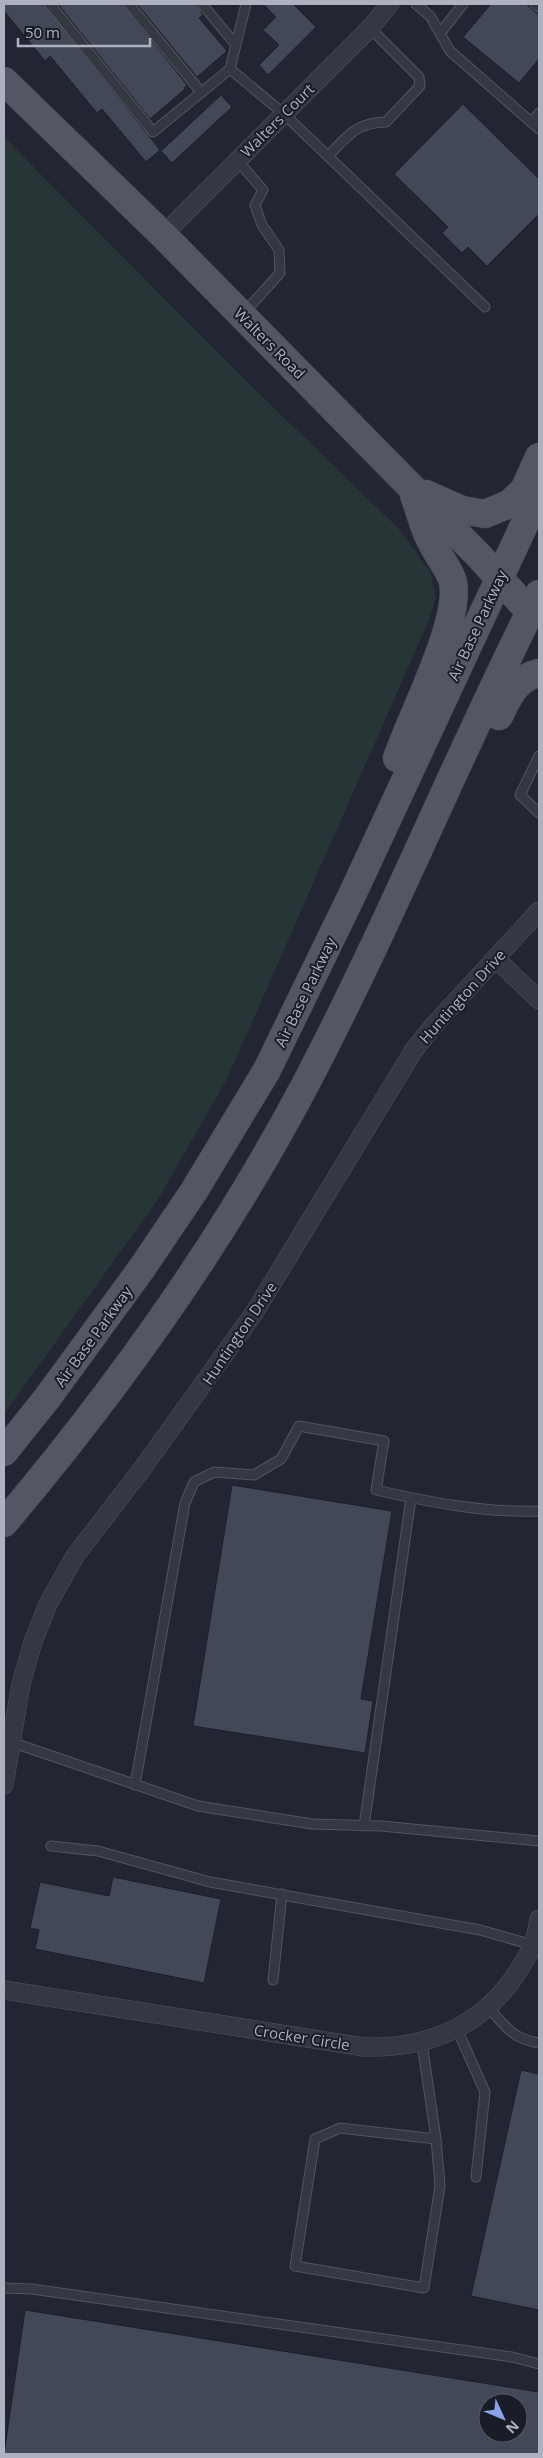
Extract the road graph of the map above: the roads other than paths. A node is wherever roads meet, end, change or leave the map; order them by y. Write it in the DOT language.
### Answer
graph roads {
  1 [pos="50,4"];
  2 [pos="128,4"];
  3 [pos="202,4"];
  4 [pos="246,4"];
  5 [pos="390,4"];
  6 [pos="416,4"];
  7 [pos="463,4"];
  8 [pos="535,4"];
  9 [pos="539,7"];
  10 [pos="370,28"];
  11 [pos="441,32"];
  12 [pos="236,45"];
  13 [pos="230,69"];
  14 [pos="4,81"];
  15 [pos="202,92"];
  16 [pos="284,114"];
  17 [pos="539,114"];
  18 [pos="532,122"];
  19 [pos="539,129"];
  20 [pos="328,156"];
  21 [pos="237,160"];
  22 [pos="163,235"];
  23 [pos="485,307"];
  24 [pos="242,315"];
  25 [pos="539,457"];
  26 [pos="411,487"];
  27 [pos="539,493"];
  28 [pos="500,578"];
  29 [pos="535,603"];
  30 [pos="539,673"];
  31 [pos="539,756"];
  32 [pos="539,813"];
  33 [pos="352,895"];
  34 [pos="395,900"];
  35 [pos="539,912"];
  36 [pos="495,958"];
  37 [pos="539,1000"];
  38 [pos="4,1452"];
  39 [pos="411,1498"];
  40 [pos="539,1510"];
  41 [pos="4,1523"];
  42 [pos="11,1742"];
  43 [pos="4,1785"];
  44 [pos="136,1785"];
  45 [pos="364,1826"];
  46 [pos="539,1841"];
  47 [pos="50,1846"];
  48 [pos="282,1894"];
  49 [pos="539,1919"];
  50 [pos="533,1945"];
  51 [pos="273,1980"];
  52 [pos="4,1990"];
  53 [pos="489,2008"];
  54 [pos="458,2029"];
  55 [pos="539,2042"];
  56 [pos="422,2043"];
  57 [pos="436,2139"];
  58 [pos="476,2177"];
  59 [pos="4,2288"];
  60 [pos="539,2364"];
  1 -- 15 [label="lane"];
  2 -- 15 [label="lane"];
  3 -- 12 [label="lane"];
  4 -- 12 [label="lane"];
  5 -- 10 [label="street, Walters Court"];
  6 -- 11 [label="lane"];
  7 -- 11 [label="lane"];
  8 -- 9 [label="lane"];
  10 -- 16 [label="street, Walters Court"];
  10 -- 20 [label="lane"];
  11 -- 18 [label="lane"];
  12 -- 13 [label="lane"];
  13 -- 15 [label="lane"];
  13 -- 16 [label="lane"];
  14 -- 22 [label="main road, Walters Road"];
  16 -- 20 [label="lane"];
  16 -- 21 [label="street, Walters Court"];
  17 -- 18 [label="lane"];
  18 -- 19 [label="lane"];
  20 -- 23 [label="lane"];
  21 -- 22 [label="street, Walters Court"];
  21 -- 24 [label="lane"];
  22 -- 24 [label="main road, Walters Road"];
  24 -- 26 [label="main road, Walters Road"];
  25 -- 26 [label="main road"];
  26 -- 28 [label="main road, Walters Road"];
  26 -- 33 [label="main road"];
  27 -- 28 [label="main road, Air Base Parkway"];
  28 -- 29 [label="main road, Walters Road"];
  28 -- 33 [label="main road, Air Base Parkway"];
  29 -- 34 [label="main road"];
  30 -- 34 [label="main road"];
  31 -- 32 [label="lane"];
  33 -- 38 [label="main road, Air Base Parkway"];
  34 -- 41 [label="main road"];
  35 -- 36 [label="street, Huntington Drive"];
  36 -- 37 [label="street"];
  36 -- 42 [label="street, Huntington Drive"];
  39 -- 40 [label="lane"];
  39 -- 44 [label="lane"];
  39 -- 45 [label="lane"];
  42 -- 43 [label="street, Huntington Drive"];
  42 -- 44 [label="lane"];
  44 -- 45 [label="lane"];
  45 -- 46 [label="lane"];
  47 -- 48 [label="lane"];
  48 -- 50 [label="lane"];
  48 -- 51 [label="lane"];
  49 -- 50 [label="street, Crocker Circle"];
  50 -- 53 [label="street, Crocker Circle"];
  52 -- 56 [label="street, Crocker Circle"];
  53 -- 54 [label="street, Crocker Circle"];
  53 -- 55 [label="lane"];
  54 -- 56 [label="street, Crocker Circle"];
  54 -- 58 [label="lane"];
  56 -- 57 [label="lane"];
  57 -- 57 [label="lane"];
  59 -- 60 [label="lane"];
}
